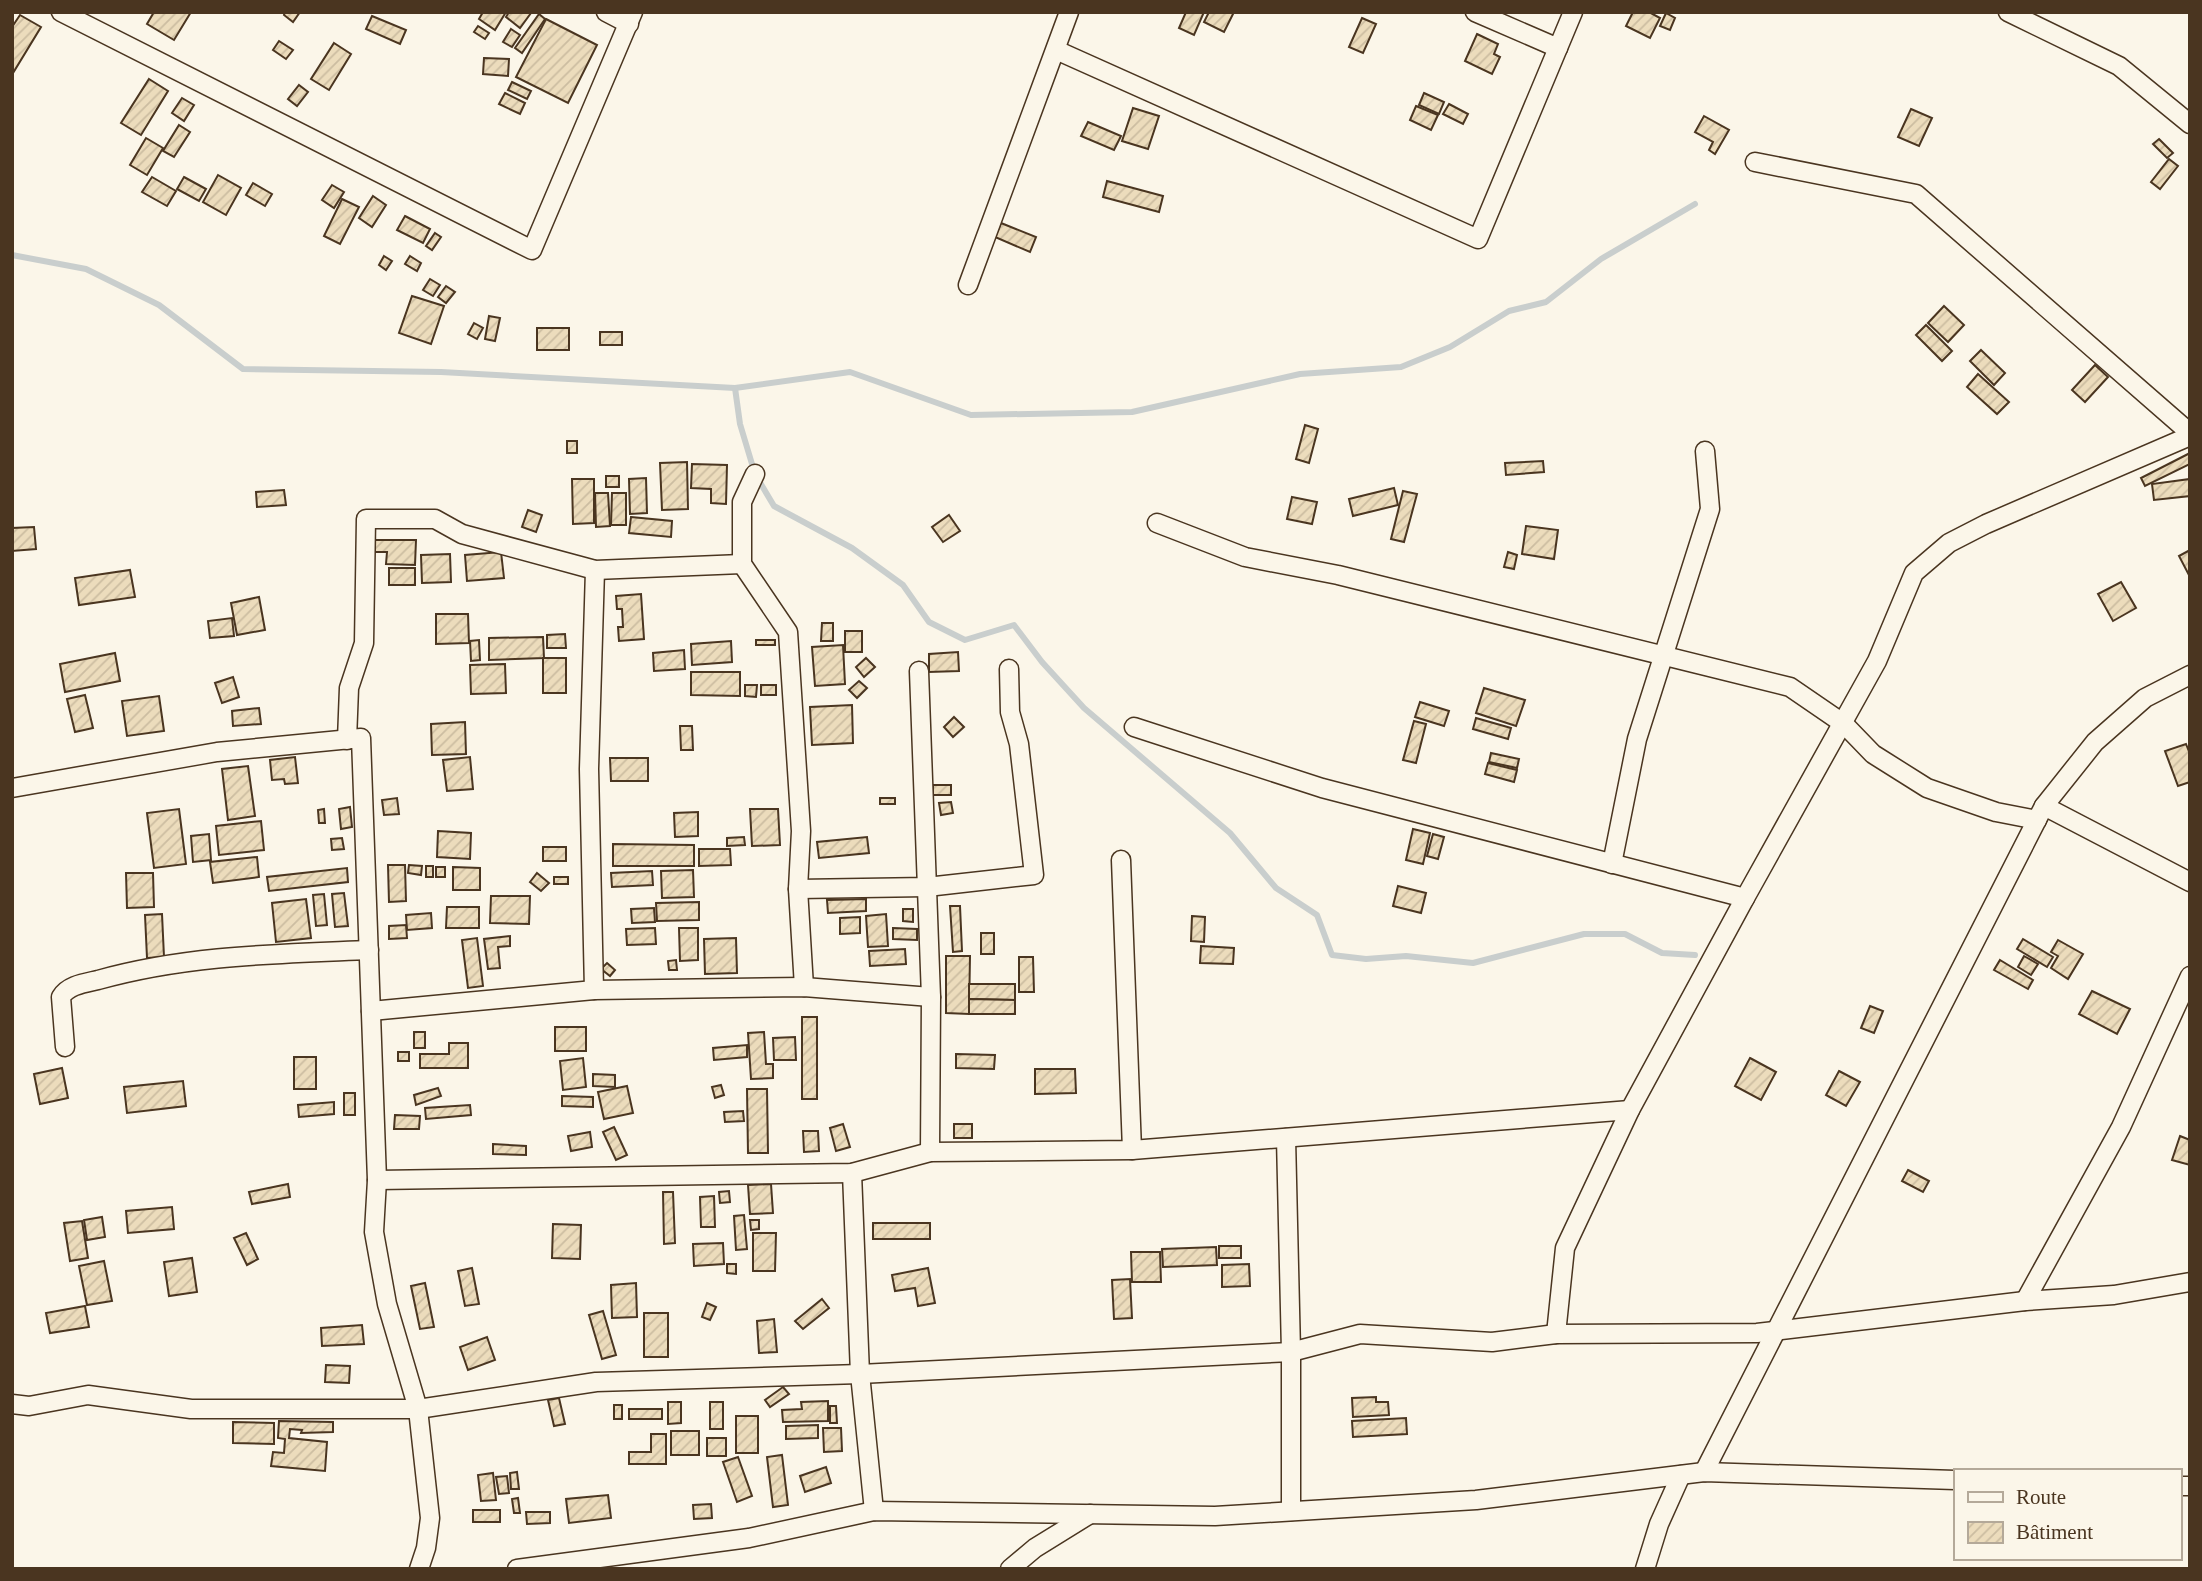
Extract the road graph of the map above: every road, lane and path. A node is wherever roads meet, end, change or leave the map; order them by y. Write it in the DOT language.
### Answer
graph roads {
  1 [pos="61,12"];
  2 [pos="606,12"];
  3 [pos="1069,12"];
  4 [pos="1475,12"];
  5 [pos="1573,12"];
  6 [pos="2008,12"];
  7 [pos="631,18"];
  8 [pos="1558,48"];
  9 [pos="1056,50"];
  10 [pos="2190,124"];
  11 [pos="1755,162"];
  12 [pos="968,285"];
  13 [pos="2190,435"];
  14 [pos="1705,451"];
  15 [pos="755,474"];
  16 [pos="1157,523"];
  17 [pos="741,564"];
  18 [pos="595,570"];
  19 [pos="1662,655"];
  20 [pos="1009,669"];
  21 [pos="919,671"];
  22 [pos="2190,675"];
  23 [pos="1844,724"];
  24 [pos="1134,727"];
  25 [pos="347,740"];
  26 [pos="12,788"];
  27 [pos="2040,813"];
  28 [pos="1121,860"];
  29 [pos="1612,864"];
  30 [pos="2190,882"];
  31 [pos="927,887"];
  32 [pos="798,889"];
  33 [pos="1745,898"];
  34 [pos="369,950"];
  35 [pos="2190,976"];
  36 [pos="804,987"];
  37 [pos="594,990"];
  38 [pos="931,997"];
  39 [pos="371,1011"];
  40 [pos="65,1047"];
  41 [pos="1630,1110"];
  42 [pos="1286,1138"];
  43 [pos="1132,1150"];
  44 [pos="930,1152"];
  45 [pos="852,1173"];
  46 [pos="377,1180"];
  47 [pos="2190,1282"];
  48 [pos="2025,1301"];
  49 [pos="1779,1329"];
  50 [pos="1556,1334"];
  51 [pos="1291,1352"];
  52 [pos="860,1374"];
  53 [pos="12,1404"];
  54 [pos="418,1409"];
  55 [pos="1704,1472"];
  56 [pos="1681,1475"];
  57 [pos="1954,1479"];
  58 [pos="874,1511"];
  59 [pos="1291,1511"];
  60 [pos="1090,1514"];
  61 [pos="419,1569"];
  62 [pos="517,1569"];
  63 [pos="1010,1569"];
  64 [pos="1645,1569"];
  1 -- 7 [label="street"];
  2 -- 7 [label="street"];
  3 -- 9 [label="street"];
  4 -- 8 [label="street"];
  5 -- 8 [label="street"];
  6 -- 10 [label="street"];
  8 -- 9 [label="street"];
  9 -- 12 [label="street"];
  11 -- 13 [label="street"];
  13 -- 23 [label="street"];
  14 -- 19 [label="street"];
  15 -- 17 [label="street"];
  16 -- 19 [label="street"];
  17 -- 18 [label="street"];
  17 -- 32 [label="street"];
  18 -- 25 [label="street"];
  18 -- 37 [label="street"];
  19 -- 23 [label="street"];
  19 -- 29 [label="street"];
  20 -- 31 [label="street"];
  21 -- 31 [label="street"];
  22 -- 27 [label="street"];
  23 -- 27 [label="street"];
  23 -- 33 [label="street"];
  24 -- 29 [label="street"];
  25 -- 26 [label="street"];
  25 -- 34 [label="street"];
  27 -- 30 [label="street"];
  27 -- 49 [label="street"];
  28 -- 43 [label="street"];
  29 -- 33 [label="street"];
  31 -- 32 [label="street"];
  31 -- 38 [label="street"];
  32 -- 36 [label="street"];
  33 -- 41 [label="street"];
  34 -- 39 [label="street"];
  34 -- 40 [label="street"];
  35 -- 48 [label="street"];
  36 -- 37 [label="street"];
  36 -- 38 [label="street"];
  37 -- 39 [label="street"];
  38 -- 44 [label="street"];
  39 -- 46 [label="street"];
  41 -- 42 [label="street"];
  41 -- 50 [label="street"];
  42 -- 43 [label="street"];
  42 -- 51 [label="street"];
  43 -- 44 [label="street"];
  44 -- 45 [label="street"];
  45 -- 46 [label="street"];
  45 -- 52 [label="street"];
  46 -- 54 [label="street"];
  47 -- 48 [label="street"];
  48 -- 49 [label="street"];
  49 -- 50 [label="street"];
  49 -- 55 [label="street"];
  50 -- 51 [label="street"];
  51 -- 52 [label="street"];
  51 -- 59 [label="street"];
  52 -- 54 [label="street"];
  52 -- 58 [label="street"];
  53 -- 54 [label="street"];
  54 -- 61 [label="street"];
  55 -- 56 [label="street"];
  55 -- 57 [label="street"];
  56 -- 59 [label="street"];
  56 -- 64 [label="street"];
  58 -- 60 [label="street"];
  58 -- 62 [label="street"];
  59 -- 60 [label="street"];
  60 -- 63 [label="street"];
}
